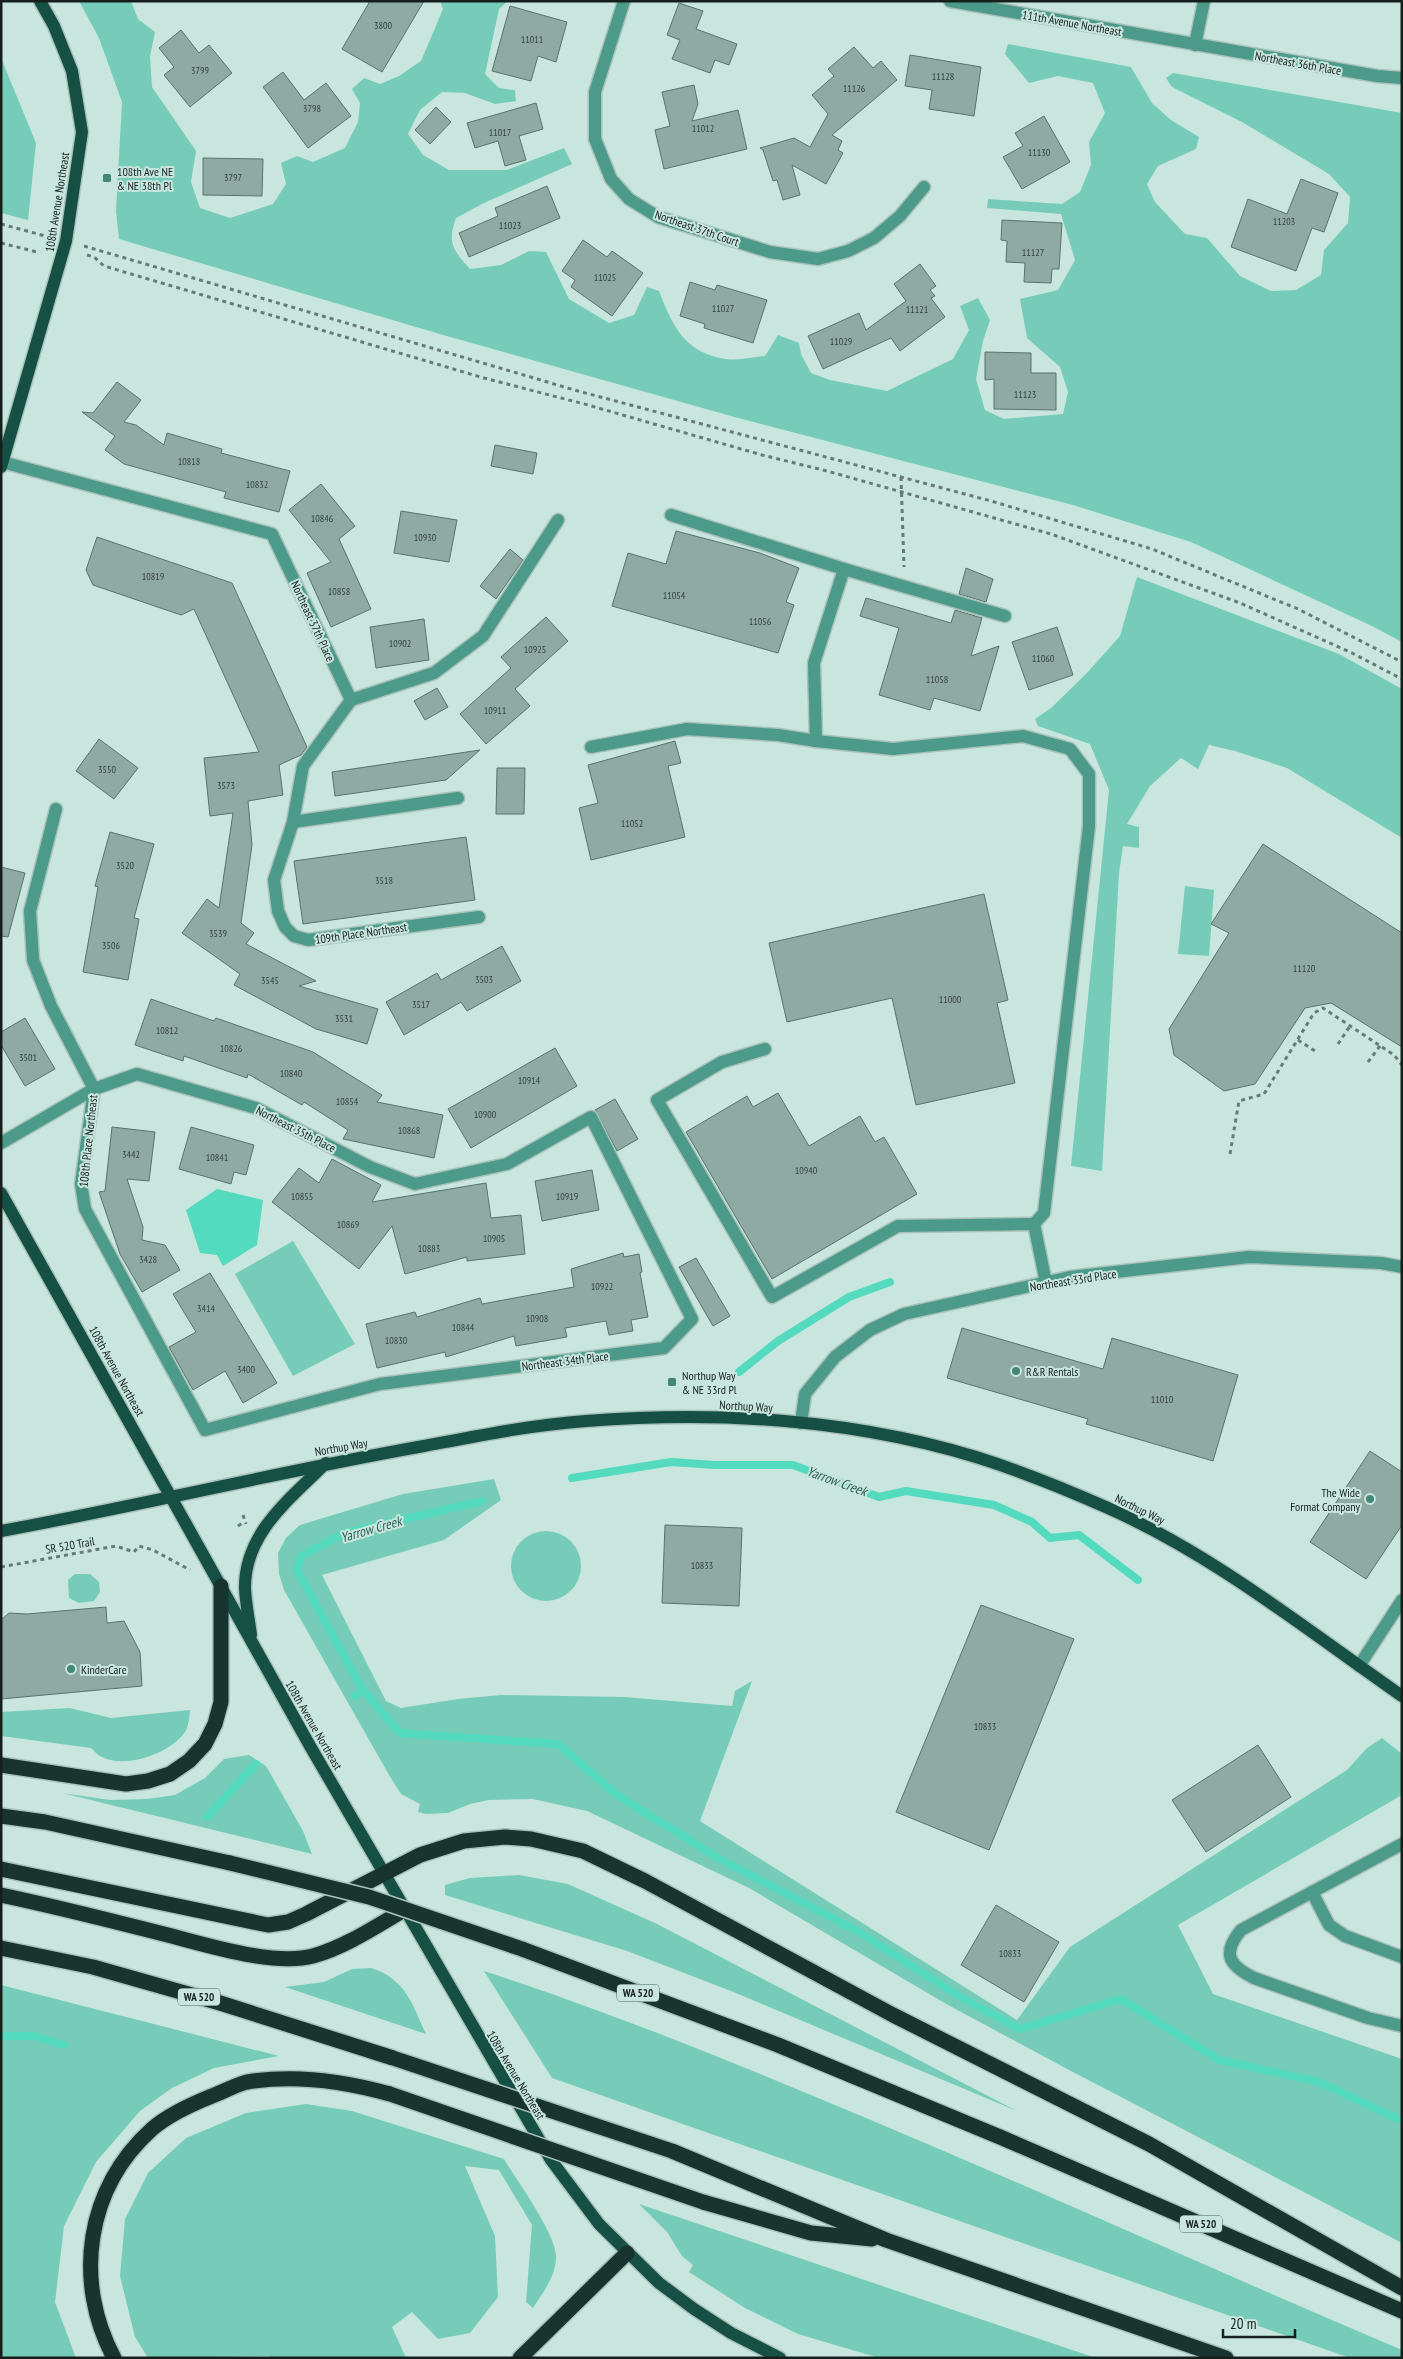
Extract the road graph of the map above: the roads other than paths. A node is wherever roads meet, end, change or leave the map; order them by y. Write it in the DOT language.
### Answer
graph roads {
  1 [pos="40,1"];
  2 [pos="624,1"];
  3 [pos="950,1"];
  4 [pos="1204,1"];
  5 [pos="1195,45"];
  6 [pos="1402,78"];
  7 [pos="924,186"];
  8 [pos="2,465"];
  9 [pos="671,514"];
  10 [pos="558,520"];
  11 [pos="844,568"];
  12 [pos="1005,616"];
  13 [pos="351,700"];
  14 [pos="816,741"];
  15 [pos="592,747"];
  16 [pos="458,798"];
  17 [pos="56,809"];
  18 [pos="293,822"];
  19 [pos="479,917"];
  20 [pos="765,1048"];
  21 [pos="94,1088"];
  22 [pos="591,1117"];
  23 [pos="1,1143"];
  24 [pos="1,1193"];
  25 [pos="1034,1224"];
  26 [pos="1402,1267"];
  27 [pos="1046,1283"];
  28 [pos="801,1423"];
  29 [pos="205,1430"];
  30 [pos="326,1463"];
  31 [pos="172,1497"];
  32 [pos="1,1531"];
  33 [pos="221,1586"];
  34 [pos="1402,1600"];
  35 [pos="253,1645"];
  36 [pos="1359,1666"];
  37 [pos="1402,1696"];
  38 [pos="1,1765"];
  39 [pos="1,1816"];
  40 [pos="1402,1844"];
  41 [pos="1,1869"];
  42 [pos="383,1874"];
  43 [pos="1312,1892"];
  44 [pos="1,1895"];
  45 [pos="404,1910"];
  46 [pos="1,1948"];
  47 [pos="1402,1957"];
  48 [pos="1402,2026"];
  49 [pos="886,2240"];
  50 [pos="627,2253"];
  51 [pos="1402,2288"];
  52 [pos="1402,2311"];
  53 [pos="114,2358"];
  54 [pos="520,2358"];
  55 [pos="780,2358"];
  56 [pos="1226,2358"];
  1 -- 8 [label="main road, 108th Avenue Northeast"];
  2 -- 7 [label="street, Northeast 37th Court"];
  3 -- 5 [label="street, 111th Avenue Northeast"];
  4 -- 5 [label="street"];
  5 -- 6 [label="street, Northeast 36th Place"];
  8 -- 13 [label="street, Northeast 37th Place"];
  9 -- 11 [label="street"];
  10 -- 13 [label="street"];
  11 -- 12 [label="street"];
  11 -- 14 [label="street"];
  13 -- 18 [label="street, 109th Place Northeast"];
  14 -- 15 [label="street"];
  14 -- 25 [label="street"];
  16 -- 18 [label="street"];
  17 -- 21 [label="street, 108th Place Northeast"];
  18 -- 19 [label="street, 109th Place Northeast"];
  20 -- 25 [label="street"];
  21 -- 22 [label="street, Northeast 35th Place"];
  21 -- 23 [label="street, Northeast 35th Place"];
  21 -- 29 [label="street, 108th Place Northeast"];
  22 -- 29 [label="street, Northeast 34th Place"];
  24 -- 31 [label="main road, 108th Avenue Northeast"];
  25 -- 27 [label="street"];
  26 -- 27 [label="street, Northeast 33rd Place"];
  27 -- 28 [label="street, Northeast 33rd Place"];
  28 -- 30 [label="main road, Northup Way"];
  28 -- 36 [label="main road, Northup Way"];
  30 -- 31 [label="main road, Northup Way"];
  30 -- 35 [label="main road"];
  31 -- 32 [label="main road, Northup Way"];
  31 -- 33 [label="main road, 108th Avenue Northeast"];
  33 -- 35 [label="main road, 108th Avenue Northeast"];
  33 -- 38 [label="highway"];
  34 -- 36 [label="street"];
  35 -- 42 [label="main road, 108th Avenue Northeast"];
  36 -- 37 [label="main road, Northup Way"];
  39 -- 52 [label="highway, WA 520, bridge"];
  40 -- 43 [label="street"];
  41 -- 42 [label="highway"];
  42 -- 45 [label="main road, 108th Avenue Northeast"];
  42 -- 51 [label="highway"];
  43 -- 47 [label="street"];
  43 -- 48 [label="street"];
  44 -- 45 [label="highway"];
  45 -- 50 [label="main road, 108th Avenue Northeast"];
  46 -- 49 [label="highway, WA 520, bridge"];
  49 -- 53 [label="highway, bridge"];
  49 -- 56 [label="highway, WA 520"];
  50 -- 54 [label="highway"];
  50 -- 55 [label="main road, 108th Avenue Northeast"];
}
